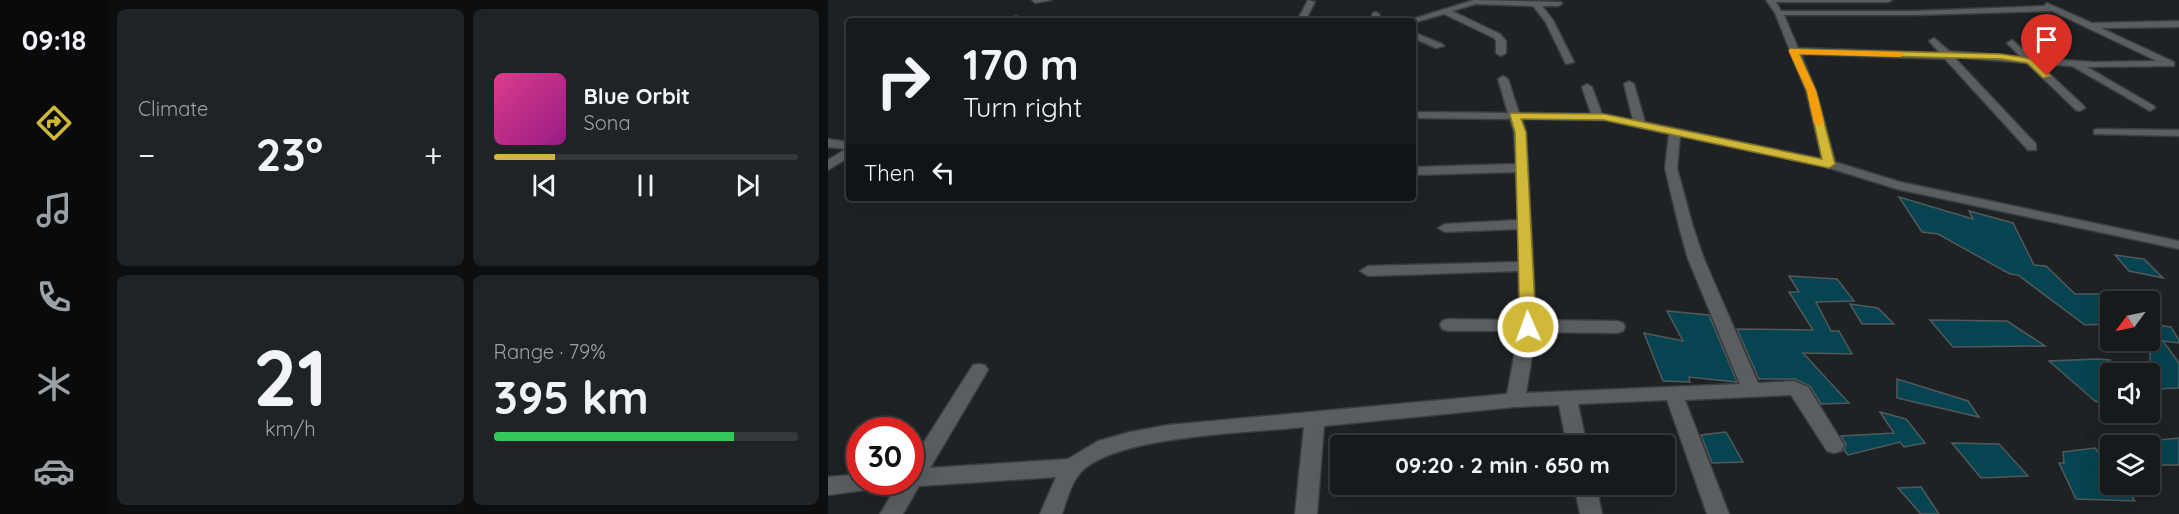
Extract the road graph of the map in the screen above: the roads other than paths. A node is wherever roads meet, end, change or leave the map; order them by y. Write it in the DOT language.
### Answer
graph roads {
  1 [pos="1047,0"];
  2 [pos="1771,0"];
  3 [pos="1888,0"];
  4 [pos="2036,0"];
  5 [pos="1035,1"];
  6 [pos="1480,1"];
  7 [pos="1311,2"];
  8 [pos="1535,3"];
  9 [pos="1558,4"];
  10 [pos="2054,8"];
  11 [pos="1445,11"];
  12 [pos="1779,13"];
  13 [pos="1302,18"];
  14 [pos="1416,19"];
  15 [pos="2179,24"];
  16 [pos="2091,25"];
  17 [pos="1416,36"];
  18 [pos="1934,41"];
  19 [pos="2012,43"];
  20 [pos="1439,45"];
  21 [pos="1793,51"];
  22 [pos="1501,53"];
  23 [pos="1947,55"];
  24 [pos="2030,61"];
  25 [pos="1569,62"];
  26 [pos="2074,63"];
  27 [pos="2175,67"];
  28 [pos="1503,79"];
  29 [pos="1629,84"];
  30 [pos="1587,87"];
  31 [pos="2080,108"];
  32 [pos="2150,108"];
  33 [pos="1416,115"];
  34 [pos="1515,115"];
  35 [pos="1597,116"];
  36 [pos="1640,125"];
  37 [pos="1675,132"];
  38 [pos="2098,132"];
  39 [pos="2179,133"];
  40 [pos="828,143"];
  41 [pos="846,146"];
  42 [pos="2032,147"];
  43 [pos="846,148"];
  44 [pos="1829,164"];
  45 [pos="828,166"];
  46 [pos="1522,168"];
  47 [pos="1416,171"];
  48 [pos="1525,224"];
  49 [pos="1444,228"];
  50 [pos="2179,245"];
  51 [pos="1526,266"];
  52 [pos="1368,271"];
  53 [pos="1448,325"];
  54 [pos="1528,327"];
  55 [pos="1617,327"];
  56 [pos="979,370"];
  57 [pos="1751,388"];
  58 [pos="1673,392"];
  59 [pos="1567,397"];
  60 [pos="1515,400"];
  61 [pos="1315,419"];
  62 [pos="1575,435"];
  63 [pos="1834,444"];
  64 [pos="924,458"];
  65 [pos="1073,467"];
  66 [pos="924,476"];
  67 [pos="846,484"];
  68 [pos="828,486"];
  69 [pos="902,495"];
  70 [pos="1587,495"];
  71 [pos="891,514"];
  72 [pos="1051,514"];
  73 [pos="1305,514"];
  74 [pos="1591,514"];
  75 [pos="1718,514"];
  1 -- 5 [label="street"];
  2 -- 3 [label="street"];
  2 -- 12 [label="street"];
  4 -- 10 [label="street"];
  6 -- 8 [label="street"];
  6 -- 11 [label="street"];
  7 -- 13 [label="street"];
  8 -- 9 [label="street"];
  8 -- 25 [label="street"];
  10 -- 12 [label="street"];
  10 -- 16 [label="street"];
  11 -- 14 [label="street"];
  11 -- 22 [label="street"];
  12 -- 21 [label="street"];
  15 -- 16 [label="street"];
  16 -- 27 [label="street"];
  17 -- 20 [label="street"];
  18 -- 23 [label="street"];
  19 -- 24 [label="street"];
  21 -- 23 [label="street"];
  21 -- 44 [label="street"];
  23 -- 24 [label="street"];
  23 -- 42 [label="street"];
  24 -- 26 [label="street"];
  24 -- 31 [label="street"];
  26 -- 27 [label="street"];
  26 -- 32 [label="street"];
  28 -- 34 [label="street"];
  29 -- 36 [label="street"];
  30 -- 35 [label="street"];
  33 -- 34 [label="street"];
  34 -- 35 [label="street"];
  34 -- 46 [label="street"];
  35 -- 36 [label="street"];
  36 -- 37 [label="street"];
  37 -- 44 [label="street"];
  37 -- 57 [label="street"];
  38 -- 39 [label="street"];
  40 -- 41 [label="street"];
  43 -- 45 [label="street"];
  44 -- 50 [label="street"];
  46 -- 47 [label="street"];
  46 -- 48 [label="street"];
  48 -- 49 [label="street"];
  48 -- 51 [label="street"];
  51 -- 52 [label="street"];
  51 -- 54 [label="street"];
  53 -- 54 [label="street"];
  54 -- 55 [label="street"];
  54 -- 60 [label="street"];
  56 -- 64 [label="street"];
  57 -- 58 [label="street"];
  57 -- 63 [label="street"];
  58 -- 59 [label="street"];
  58 -- 75 [label="street"];
  59 -- 60 [label="street"];
  59 -- 62 [label="street"];
  60 -- 61 [label="street"];
  61 -- 65 [label="street"];
  61 -- 73 [label="street"];
  65 -- 66 [label="street"];
  65 -- 72 [label="street"];
  67 -- 68 [label="street"];
  69 -- 71 [label="street"];
  70 -- 74 [label="street"];
}
